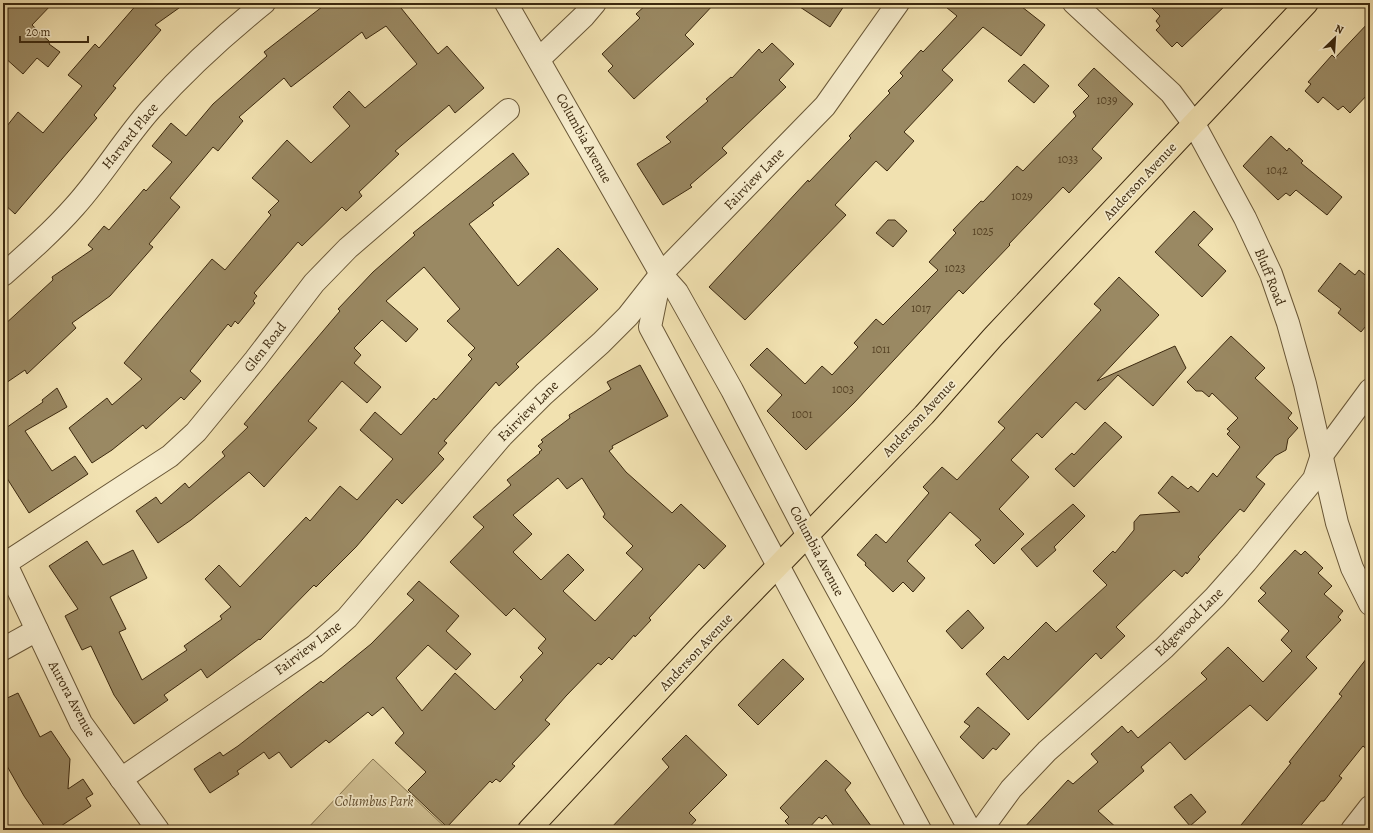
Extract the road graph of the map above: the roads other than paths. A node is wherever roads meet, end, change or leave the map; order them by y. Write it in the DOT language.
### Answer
graph roads {
  1 [pos="264,3"];
  2 [pos="506,3"];
  3 [pos="595,3"];
  4 [pos="898,3"];
  5 [pos="1074,3"];
  6 [pos="1307,3"];
  7 [pos="539,59"];
  8 [pos="508,110"];
  9 [pos="1194,124"];
  10 [pos="661,274"];
  11 [pos="3,275"];
  12 [pos="1370,390"];
  13 [pos="1322,456"];
  14 [pos="808,536"];
  15 [pos="4,561"];
  16 [pos="778,566"];
  17 [pos="1370,604"];
  18 [pos="37,630"];
  19 [pos="3,649"];
  20 [pos="121,779"];
  21 [pos="1370,807"];
  22 [pos="158,830"];
  23 [pos="529,830"];
  24 [pos="920,830"];
  25 [pos="970,830"];
  26 [pos="981,830"];
  27 [pos="1352,830"];
  1 -- 11 [label="street, Harvard Place"];
  2 -- 7 [label="street, Columbia Avenue"];
  3 -- 7 [label="street"];
  4 -- 10 [label="street, Fairview Lane"];
  5 -- 9 [label="street, Bluff Road"];
  6 -- 9 [label="main road, Anderson Avenue"];
  7 -- 10 [label="street, Columbia Avenue"];
  8 -- 15 [label="street, Glen Road"];
  9 -- 13 [label="street, Bluff Road"];
  9 -- 14 [label="main road, Anderson Avenue"];
  10 -- 14 [label="street, Columbia Avenue"];
  10 -- 16 [label="street"];
  10 -- 20 [label="street, Fairview Lane"];
  12 -- 13 [label="street, Edgewood Lane"];
  13 -- 17 [label="street, Bluff Road"];
  13 -- 26 [label="street, Edgewood Lane"];
  14 -- 16 [label="main road, Anderson Avenue"];
  14 -- 25 [label="street, Columbia Avenue"];
  15 -- 18 [label="street, Aurora Avenue"];
  16 -- 23 [label="main road, Anderson Avenue"];
  16 -- 24 [label="street"];
  18 -- 19 [label="street"];
  18 -- 20 [label="street, Aurora Avenue"];
  20 -- 22 [label="street, Aurora Avenue"];
  21 -- 27 [label="street"];
}
